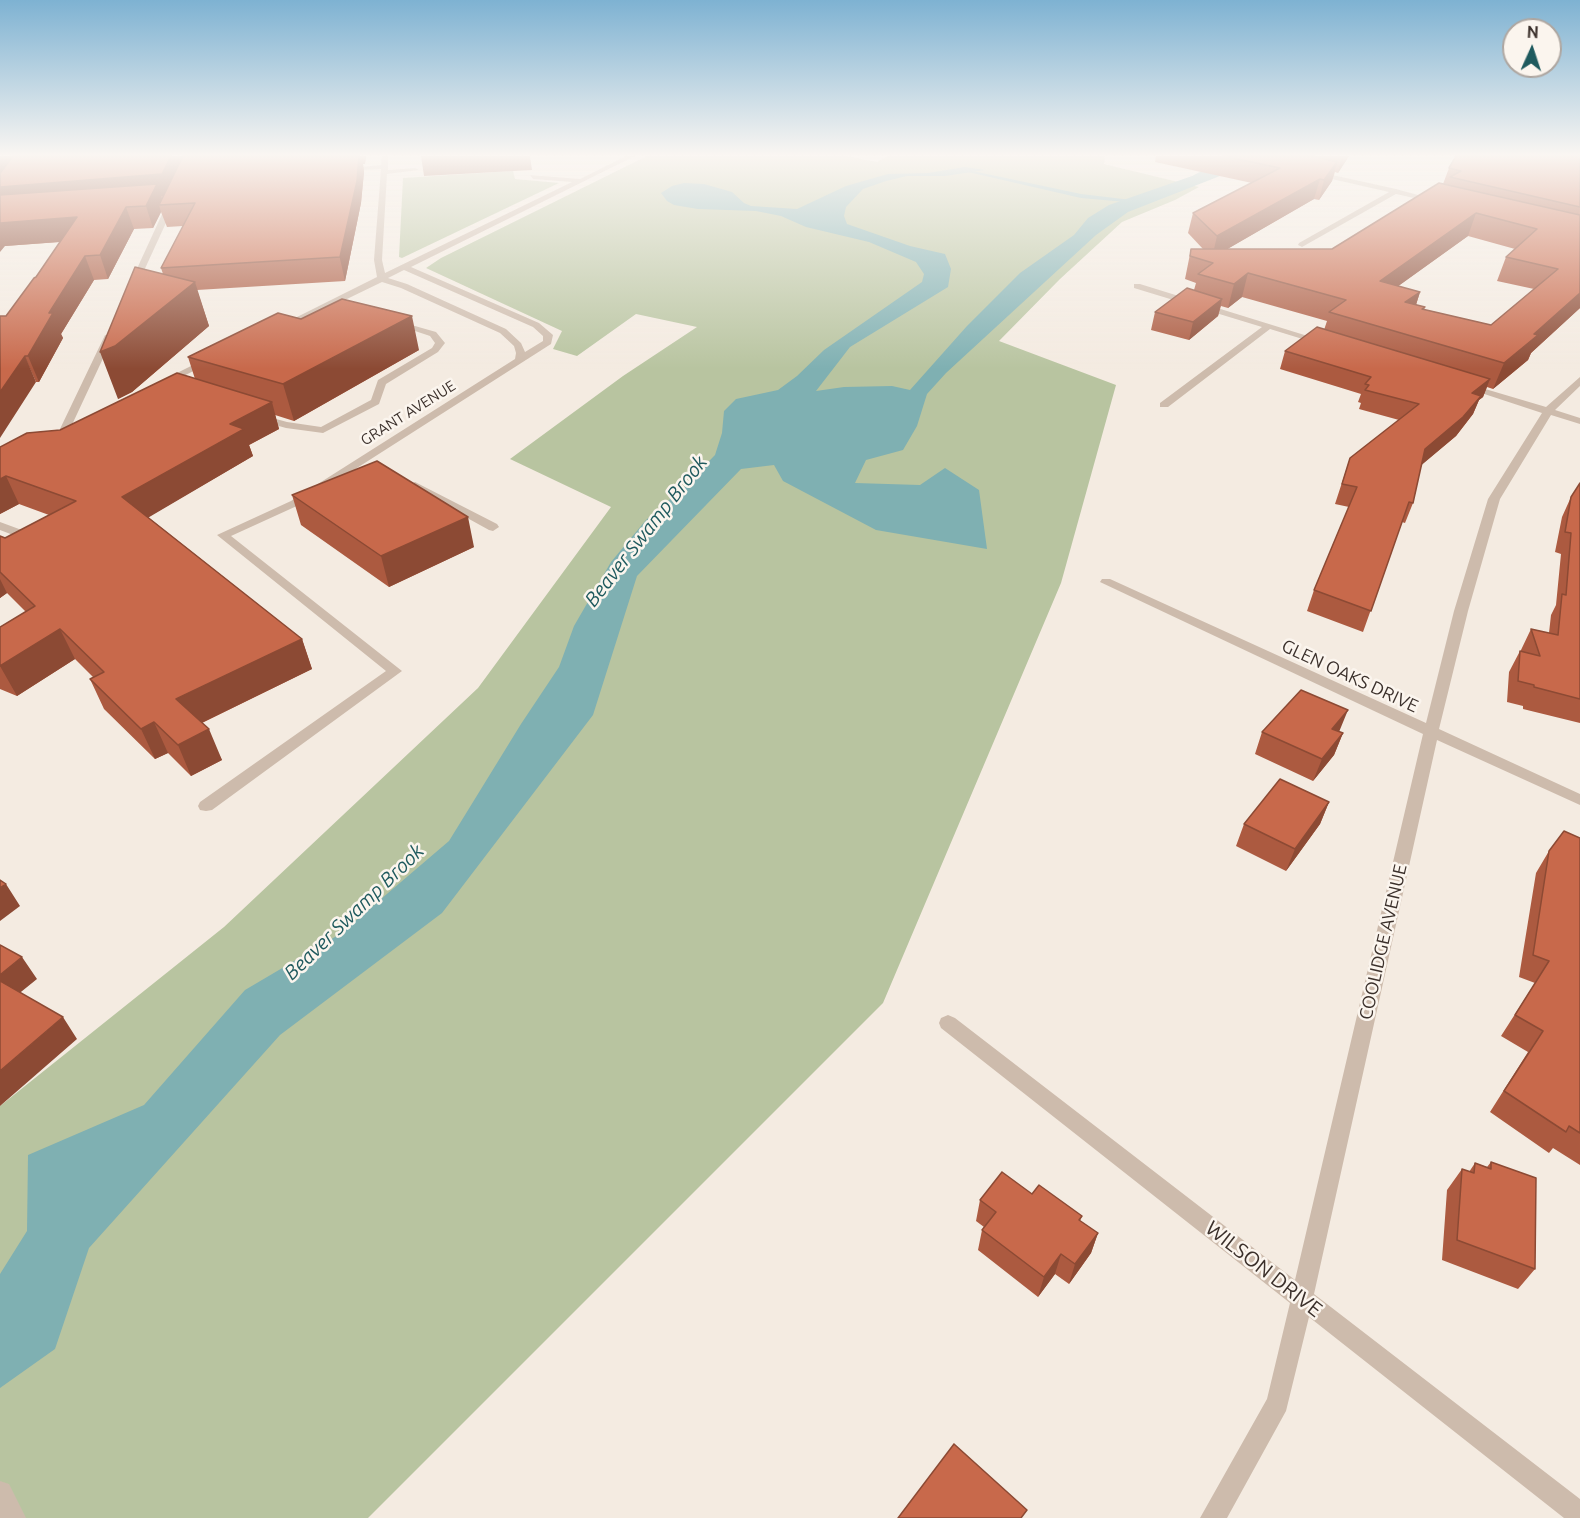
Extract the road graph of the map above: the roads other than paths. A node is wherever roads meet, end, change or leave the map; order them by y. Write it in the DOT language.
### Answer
graph roads {
  1 [pos="158,227"];
  2 [pos="380,227"];
  3 [pos="489,227"];
  4 [pos="1334,227"];
  5 [pos="1302,245"];
  6 [pos="406,268"];
  7 [pos="382,279"];
  8 [pos="1137,286"];
  9 [pos="128,296"];
  10 [pos="336,301"];
  11 [pos="346,305"];
  12 [pos="390,319"];
  13 [pos="1269,326"];
  14 [pos="112,328"];
  15 [pos="273,331"];
  16 [pos="1336,347"];
  17 [pos="221,355"];
  18 [pos="519,361"];
  19 [pos="1580,380"];
  20 [pos="1459,384"];
  21 [pos="158,385"];
  22 [pos="169,388"];
  23 [pos="148,390"];
  24 [pos="1164,405"];
  25 [pos="1548,411"];
  26 [pos="243,412"];
  27 [pos="1580,421"];
  28 [pos="75,424"];
  29 [pos="65,429"];
  30 [pos="56,434"];
  31 [pos="404,480"];
  32 [pos="0,526"];
  33 [pos="493,527"];
  34 [pos="37,540"];
  35 [pos="1106,582"];
  36 [pos="1431,733"];
  37 [pos="1580,800"];
  38 [pos="206,806"];
  39 [pos="948,1023"];
  40 [pos="1301,1299"];
  41 [pos="0,1493"];
  42 [pos="1580,1515"];
  43 [pos="13,1518"];
  44 [pos="1213,1518"];
  1 -- 9 [label="street"];
  2 -- 7 [label="street"];
  3 -- 6 [label="street"];
  4 -- 5 [label="street"];
  6 -- 7 [label="street"];
  6 -- 18 [label="street, GRANT AVENUE"];
  7 -- 10 [label="street"];
  7 -- 18 [label="street"];
  8 -- 13 [label="street"];
  10 -- 11 [label="street"];
  10 -- 15 [label="street"];
  12 -- 26 [label="street"];
  13 -- 16 [label="street"];
  13 -- 24 [label="street"];
  14 -- 29 [label="street"];
  17 -- 21 [label="street"];
  18 -- 38 [label="street, GRANT AVENUE"];
  19 -- 25 [label="street, COOLIDGE AVENUE"];
  20 -- 25 [label="street"];
  21 -- 22 [label="street"];
  21 -- 23 [label="street"];
  25 -- 27 [label="street"];
  25 -- 36 [label="street, COOLIDGE AVENUE"];
  28 -- 29 [label="street"];
  29 -- 30 [label="street"];
  31 -- 33 [label="street"];
  32 -- 34 [label="street"];
  35 -- 36 [label="street, GLEN OAKS DRIVE"];
  36 -- 37 [label="street, GLEN OAKS DRIVE"];
  36 -- 40 [label="street, COOLIDGE AVENUE"];
  39 -- 40 [label="street, WILSON DRIVE"];
  40 -- 42 [label="street, WILSON DRIVE"];
  40 -- 44 [label="street, COOLIDGE AVENUE"];
  41 -- 43 [label="street"];
}
